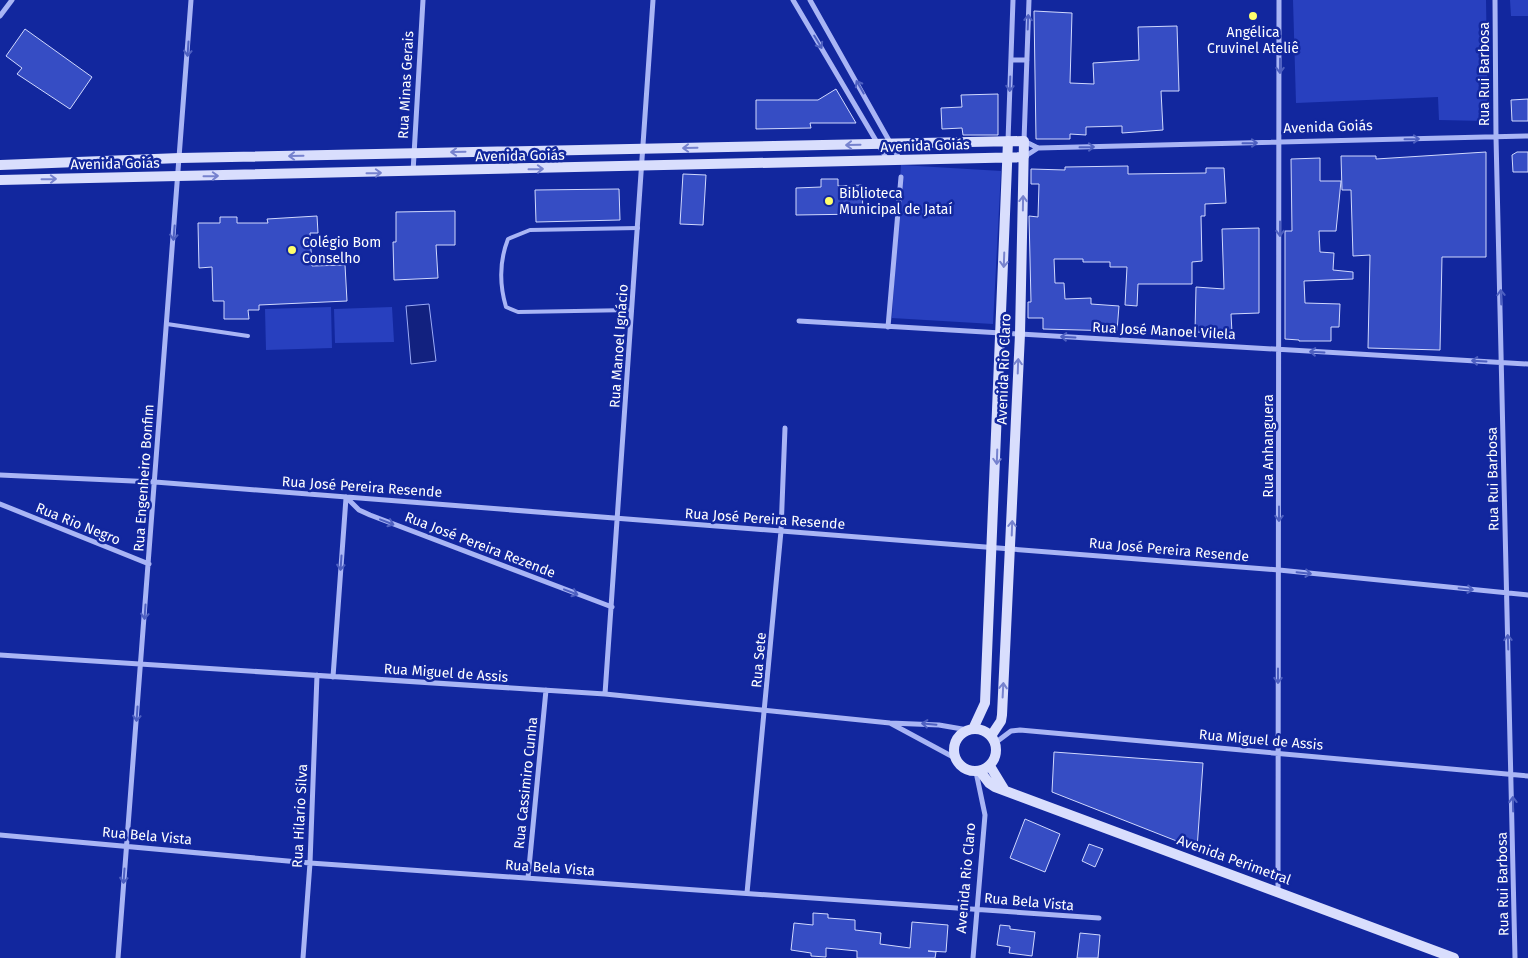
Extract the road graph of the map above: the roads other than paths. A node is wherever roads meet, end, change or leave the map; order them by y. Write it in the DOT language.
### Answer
graph roads {
  1 [pos="12,0"];
  2 [pos="191,0"];
  3 [pos="423,0"];
  4 [pos="653,0"];
  5 [pos="793,0"];
  6 [pos="810,0"];
  7 [pos="1014,0"];
  8 [pos="1029,0"];
  9 [pos="1279,0"];
  10 [pos="1495,0"];
  11 [pos="0,16"];
  12 [pos="1011,60"];
  13 [pos="1027,60"];
  14 [pos="1528,136"];
  15 [pos="1496,137"];
  16 [pos="1008,141"];
  17 [pos="1024,141"];
  18 [pos="1280,142"];
  19 [pos="893,144"];
  20 [pos="880,145"];
  21 [pos="760,146"];
  22 [pos="1038,148"];
  23 [pos="643,149"];
  24 [pos="414,153"];
  25 [pos="1024,157"];
  26 [pos="180,158"];
  27 [pos="1008,158"];
  28 [pos="901,161"];
  29 [pos="889,162"];
  30 [pos="761,164"];
  31 [pos="0,165"];
  32 [pos="642,166"];
  33 [pos="413,172"];
  34 [pos="179,176"];
  35 [pos="901,177"];
  36 [pos="0,180"];
  37 [pos="638,228"];
  38 [pos="632,310"];
  39 [pos="799,321"];
  40 [pos="167,324"];
  41 [pos="888,326"];
  42 [pos="1001,334"];
  43 [pos="1020,334"];
  44 [pos="248,336"];
  45 [pos="1280,349"];
  46 [pos="1503,363"];
  47 [pos="1528,364"];
  48 [pos="785,428"];
  49 [pos="0,475"];
  50 [pos="155,482"];
  51 [pos="346,497"];
  52 [pos="0,504"];
  53 [pos="618,518"];
  54 [pos="781,531"];
  55 [pos="993,548"];
  56 [pos="1011,549"];
  57 [pos="149,564"];
  58 [pos="1279,570"];
  59 [pos="1506,593"];
  60 [pos="1528,595"];
  61 [pos="612,607"];
  62 [pos="989,624"];
  63 [pos="1007,625"];
  64 [pos="0,655"];
  65 [pos="141,665"];
  66 [pos="317,675"];
  67 [pos="333,677"];
  68 [pos="546,690"];
  69 [pos="605,694"];
  70 [pos="765,710"];
  71 [pos="890,723"];
  72 [pos="970,729"];
  73 [pos="993,740"];
  74 [pos="1278,753"];
  75 [pos="955,758"];
  76 [pos="990,766"];
  77 [pos="978,771"];
  78 [pos="1512,774"];
  79 [pos="1528,776"];
  80 [pos="1004,789"];
  81 [pos="0,834"];
  82 [pos="127,845"];
  83 [pos="310,863"];
  84 [pos="528,878"];
  85 [pos="1278,891"];
  86 [pos="747,893"];
  87 [pos="977,909"];
  88 [pos="1099,918"];
  89 [pos="118,958"];
  90 [pos="303,958"];
  91 [pos="973,958"];
  92 [pos="1454,958"];
  93 [pos="1515,958"];
  1 -- 11 [label="street"];
  2 -- 26 [label="street, Rua Engenheiro Bonfim, one-way"];
  3 -- 24 [label="street, Rua Minas Gerais"];
  4 -- 23 [label="street, Rua Manoel Ignácio"];
  5 -- 20 [label="street, one-way"];
  19 -- 6 [label="street, one-way"];
  7 -- 12 [label="street, Avenida Rio Claro"];
  13 -- 8 [label="street, Avenida Rio Claro, one-way"];
  9 -- 18 [label="street, Rua Anhanguera, one-way"];
  10 -- 15 [label="street, Rua Rui Barbosa"];
  12 -- 13 [label="street"];
  12 -- 16 [label="street, Avenida Rio Claro, one-way"];
  13 -- 17 [label="street, Avenida Rio Claro"];
  14 -- 15 [label="street, Avenida Goiás"];
  18 -- 15 [label="street, Avenida Goiás, one-way"];
  46 -- 15 [label="street, Rua Rui Barbosa, one-way"];
  16 -- 17 [label="main road, Avenida Goiás"];
  16 -- 19 [label="main road, Avenida Goiás"];
  16 -- 27 [label="main road, Avenida Rio Claro"];
  17 -- 22 [label="street, Avenida Goiás"];
  17 -- 25 [label="main road, Avenida Rio Claro"];
  22 -- 18 [label="street, Avenida Goiás, one-way"];
  18 -- 45 [label="street, Rua Anhanguera, one-way"];
  19 -- 20 [label="main road, Avenida Goiás"];
  19 -- 28 [label="street"];
  20 -- 21 [label="main road, Avenida Goiás, one-way"];
  20 -- 29 [label="street"];
  21 -- 23 [label="main road, Avenida Goiás, one-way"];
  21 -- 30 [label="main road"];
  22 -- 25 [label="street, Avenida Goiás"];
  23 -- 24 [label="main road, Avenida Goiás, one-way"];
  23 -- 32 [label="street, Rua Manoel Ignácio"];
  24 -- 26 [label="main road, Avenida Goiás, one-way"];
  24 -- 33 [label="street, Rua Minas Gerais"];
  25 -- 27 [label="main road, Avenida Goiás"];
  43 -- 25 [label="main road, Avenida Rio Claro, one-way"];
  26 -- 31 [label="main road, Avenida Goiás"];
  26 -- 34 [label="street, Rua Engenheiro Bonfim"];
  27 -- 28 [label="main road, Avenida Goiás"];
  27 -- 42 [label="main road, Avenida Rio Claro, one-way"];
  28 -- 29 [label="main road, Avenida Goiás"];
  29 -- 30 [label="main road, Avenida Goiás"];
  30 -- 32 [label="main road, Avenida Goiás"];
  33 -- 32 [label="main road, Avenida Goiás, one-way"];
  32 -- 37 [label="street, Rua Manoel Ignácio"];
  34 -- 33 [label="main road, Avenida Goiás, one-way"];
  36 -- 34 [label="main road, Avenida Goiás, one-way"];
  34 -- 40 [label="street, Rua Engenheiro Bonfim, one-way"];
  35 -- 41 [label="street"];
  37 -- 38 [label="street, Rua Manoel Ignácio"];
  37 -- 38 [label="lane"];
  38 -- 53 [label="street, Rua Manoel Ignácio"];
  39 -- 41 [label="street, Rua José Manoel Vilela"];
  40 -- 44 [label="lane"];
  40 -- 50 [label="street, Rua Engenheiro Bonfim"];
  41 -- 42 [label="street, Rua José Manoel Vilela"];
  42 -- 43 [label="street, Rua José Manoel Vilela"];
  42 -- 55 [label="main road, Avenida Rio Claro, one-way"];
  45 -- 43 [label="street, Rua José Manoel Vilela, one-way"];
  56 -- 43 [label="main road, Avenida Rio Claro, one-way"];
  46 -- 45 [label="street, Rua José Manoel Vilela, one-way"];
  45 -- 58 [label="street, Rua Anhanguera, one-way"];
  46 -- 47 [label="street, Rua José Manoel Vilela"];
  46 -- 59 [label="street, Rua Rui Barbosa"];
  48 -- 54 [label="street, Rua Sete"];
  49 -- 50 [label="street, Rua José Pereira Resende"];
  50 -- 51 [label="street, Rua José Pereira Resende"];
  50 -- 57 [label="street, Rua Engenheiro Bonfim"];
  51 -- 53 [label="street, Rua José Pereira Resende"];
  51 -- 61 [label="street, Rua José Pereira Rezende, one-way"];
  51 -- 67 [label="street, one-way"];
  52 -- 57 [label="street, Rua Rio Negro"];
  53 -- 54 [label="street, Rua José Pereira Resende"];
  53 -- 61 [label="street, Rua Manoel Ignácio"];
  54 -- 55 [label="street, Rua José Pereira Resende"];
  54 -- 70 [label="street, Rua Sete"];
  55 -- 56 [label="street, Rua José Pereira Resende"];
  55 -- 62 [label="main road, Avenida Rio Claro"];
  56 -- 58 [label="street, Rua José Pereira Resende"];
  56 -- 63 [label="main road, Avenida Rio Claro"];
  57 -- 65 [label="street, Rua Engenheiro Bonfim, one-way"];
  58 -- 59 [label="street, Rua José Pereira Resende, one-way"];
  58 -- 74 [label="street, Rua Anhanguera, one-way"];
  59 -- 60 [label="street, Rua José Pereira Resende"];
  78 -- 59 [label="street, Rua Rui Barbosa, one-way"];
  61 -- 69 [label="street, Rua Manoel Ignácio"];
  62 -- 63 [label="main road"];
  62 -- 72 [label="main road, Avenida Rio Claro"];
  73 -- 63 [label="main road, Avenida Rio Claro, one-way"];
  64 -- 65 [label="street, Rua Miguel de Assis"];
  65 -- 66 [label="street, Rua Miguel de Assis"];
  65 -- 82 [label="street, Rua Engenheiro Bonfim, one-way"];
  66 -- 67 [label="street, Rua Miguel de Assis"];
  66 -- 83 [label="street, Rua Hilario Silva"];
  67 -- 68 [label="street, Rua Miguel de Assis"];
  68 -- 69 [label="street, Rua Miguel de Assis"];
  68 -- 84 [label="street, Rua Cassimiro Cunha"];
  69 -- 70 [label="street, Rua Miguel de Assis"];
  70 -- 71 [label="street, Rua Miguel de Assis"];
  70 -- 86 [label="street, Rua Sete"];
  72 -- 71 [label="street, Rua Miguel de Assis, one-way"];
  71 -- 75 [label="street, Rua Miguel de Assis"];
  72 -- 73 [label="main road"];
  72 -- 75 [label="main road"];
  73 -- 74 [label="street, Rua Miguel de Assis"];
  73 -- 76 [label="main road"];
  74 -- 78 [label="street, Rua Miguel de Assis"];
  74 -- 85 [label="street, Rua Anhanguera"];
  75 -- 77 [label="main road"];
  76 -- 77 [label="main road"];
  76 -- 80 [label="main road"];
  77 -- 80 [label="main road, Avenida Perimetral"];
  77 -- 87 [label="street, Avenida Rio Claro"];
  78 -- 79 [label="street, Rua Miguel de Assis"];
  93 -- 78 [label="street, Rua Rui Barbosa, one-way"];
  80 -- 85 [label="main road, Avenida Perimetral"];
  81 -- 82 [label="street, Rua Bela Vista"];
  82 -- 83 [label="street, Rua Bela Vista"];
  82 -- 89 [label="street, Rua Engenheiro Bonfim, one-way"];
  83 -- 84 [label="street, Rua Bela Vista"];
  83 -- 90 [label="street, Rua Hilario Silva"];
  84 -- 86 [label="street, Rua Bela Vista"];
  85 -- 92 [label="main road, Avenida Perimetral"];
  86 -- 87 [label="street, Rua Bela Vista"];
  87 -- 88 [label="street, Rua Bela Vista"];
  87 -- 91 [label="street, Avenida Rio Claro"];
}
